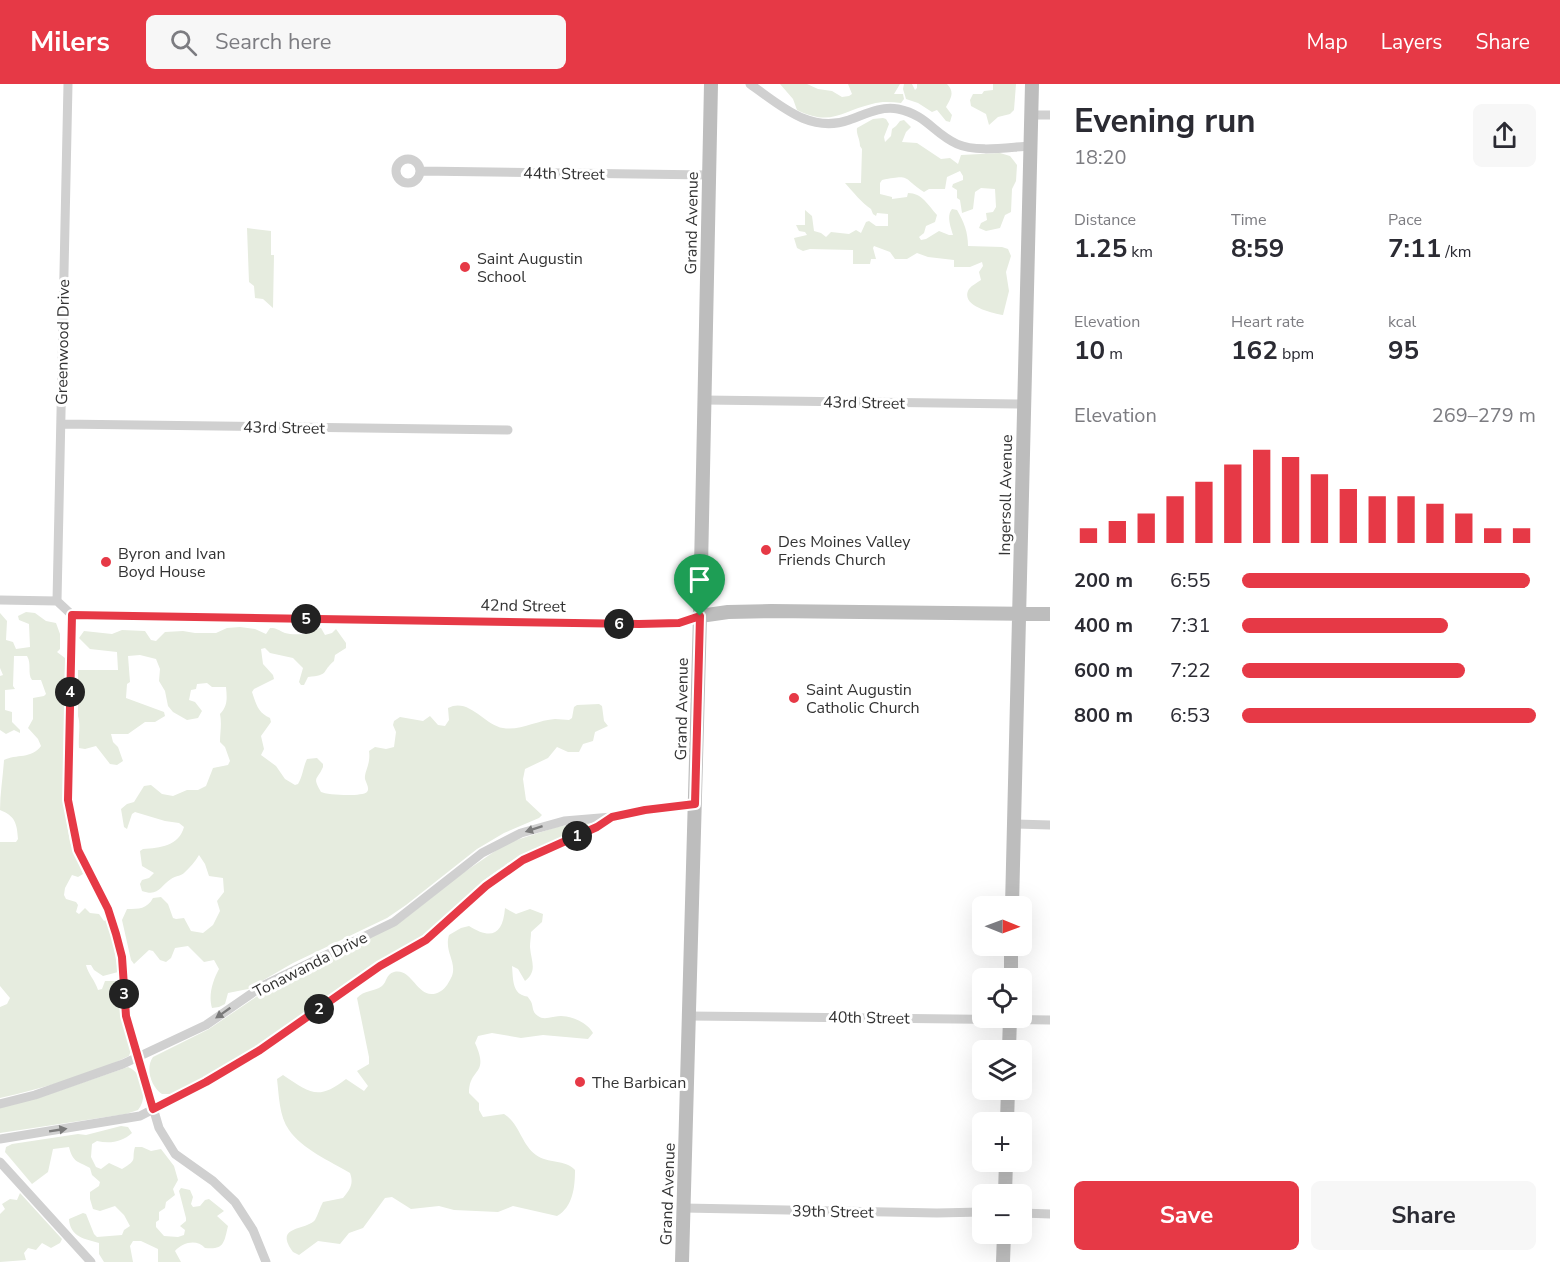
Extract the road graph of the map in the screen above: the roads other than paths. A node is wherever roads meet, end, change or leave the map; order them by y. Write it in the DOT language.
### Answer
graph roads {
  1 [pos="68,84"];
  2 [pos="711,84"];
  3 [pos="750,84"];
  4 [pos="1032,84"];
  5 [pos="1031,115"];
  6 [pos="1050,115"];
  7 [pos="1030,146"];
  8 [pos="420,171"];
  9 [pos="708,175"];
  10 [pos="704,400"];
  11 [pos="1023,404"];
  12 [pos="61,424"];
  13 [pos="508,430"];
  14 [pos="0,600"];
  15 [pos="57,601"];
  16 [pos="1020,614"];
  17 [pos="1050,614"];
  18 [pos="72,615"];
  19 [pos="700,616"];
  20 [pos="695,804"];
  21 [pos="612,817"];
  22 [pos="1015,824"];
  23 [pos="1050,825"];
  24 [pos="1012,896"];
  25 [pos="688,1016"];
  26 [pos="972,1018"];
  27 [pos="1032,1019"];
  28 [pos="1050,1020"];
  29 [pos="139,1057"];
  30 [pos="0,1104"];
  31 [pos="153,1109"];
  32 [pos="0,1139"];
  33 [pos="0,1162"];
  34 [pos="683,1208"];
  35 [pos="972,1212"];
  36 [pos="1032,1213"];
  37 [pos="1050,1214"];
  38 [pos="1004,1244"];
  39 [pos="91,1262"];
  40 [pos="266,1262"];
  41 [pos="682,1262"];
  42 [pos="1004,1262"];
  1 -- 12 [label="street, Greenwood Drive"];
  2 -- 9 [label="main road, Grand Avenue"];
  3 -- 7 [label="street"];
  4 -- 5 [label="main road, Ingersoll Avenue"];
  5 -- 6 [label="street"];
  5 -- 7 [label="main road, Ingersoll Avenue"];
  7 -- 11 [label="main road, Ingersoll Avenue"];
  8 -- 9 [label="street, 44th Street"];
  9 -- 10 [label="main road, Grand Avenue"];
  10 -- 11 [label="street, 43rd Street"];
  10 -- 19 [label="main road, Grand Avenue"];
  11 -- 16 [label="main road, Ingersoll Avenue"];
  12 -- 13 [label="street, 43rd Street"];
  12 -- 15 [label="street, Greenwood Drive"];
  14 -- 15 [label="street"];
  15 -- 18 [label="street"];
  16 -- 17 [label="main road, 42nd Street"];
  16 -- 19 [label="main road, 42nd Street"];
  16 -- 22 [label="main road, Ingersoll Avenue"];
  18 -- 19 [label="street, 42nd Street"];
  18 -- 29 [label="street"];
  19 -- 20 [label="main road, Grand Avenue"];
  20 -- 21 [label="street, Tonawanda Drive"];
  20 -- 25 [label="main road, Grand Avenue"];
  21 -- 29 [label="street, Tonawanda Drive, one-way"];
  21 -- 31 [label="street, Tonawanda Drive"];
  22 -- 23 [label="street"];
  22 -- 24 [label="main road, Ingersoll Avenue"];
  25 -- 26 [label="street, 40th Street"];
  25 -- 34 [label="main road, Grand Avenue"];
  27 -- 28 [label="street, 40th Street"];
  29 -- 30 [label="street, Tonawanda Drive"];
  29 -- 31 [label="street"];
  32 -- 31 [label="street, Tonawanda Drive, one-way"];
  31 -- 40 [label="street"];
  33 -- 39 [label="street"];
  34 -- 35 [label="street, 39th Street"];
  34 -- 41 [label="main road, Grand Avenue"];
  36 -- 37 [label="street"];
  38 -- 42 [label="main road"];
}
